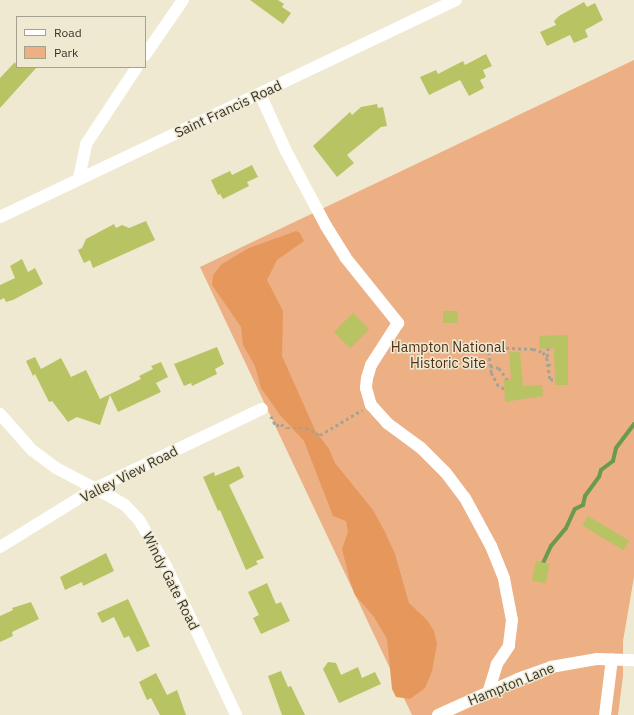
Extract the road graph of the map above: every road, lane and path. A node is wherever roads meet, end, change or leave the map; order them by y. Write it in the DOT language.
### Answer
graph roads {
  1 [pos="183,0"];
  2 [pos="456,0"];
  3 [pos="146,54"];
  4 [pos="136,68"];
  5 [pos="260,94"];
  6 [pos="79,178"];
  7 [pos="0,217"];
  8 [pos="548,348"];
  9 [pos="547,358"];
  10 [pos="548,365"];
  11 [pos="554,365"];
  12 [pos="490,366"];
  13 [pos="507,379"];
  14 [pos="555,380"];
  15 [pos="504,389"];
  16 [pos="371,405"];
  17 [pos="262,410"];
  18 [pos="0,414"];
  19 [pos="94,489"];
  20 [pos="0,547"];
  21 [pos="612,659"];
  22 [pos="634,660"];
  23 [pos="489,691"];
  24 [pos="236,715"];
  25 [pos="438,715"];
  26 [pos="605,715"];
  1 -- 3 [label="street"];
  2 -- 5 [label="street, Saint Francis Road"];
  4 -- 6 [label="street"];
  5 -- 6 [label="street, Saint Francis Road"];
  5 -- 16 [label="street"];
  6 -- 7 [label="street, Saint Francis Road"];
  8 -- 9 [label="path"];
  9 -- 10 [label="path"];
  9 -- 12 [label="path"];
  10 -- 11 [label="path"];
  10 -- 14 [label="path"];
  12 -- 13 [label="path"];
  12 -- 15 [label="path"];
  16 -- 17 [label="path"];
  16 -- 23 [label="street"];
  17 -- 19 [label="street, Valley View Road"];
  18 -- 19 [label="street, Windy Gate Road"];
  19 -- 20 [label="street, Valley View Road"];
  19 -- 24 [label="street, Windy Gate Road"];
  21 -- 22 [label="street, Hampton Lane"];
  21 -- 23 [label="street, Hampton Lane"];
  21 -- 26 [label="street"];
  23 -- 25 [label="street, Hampton Lane"];
}
